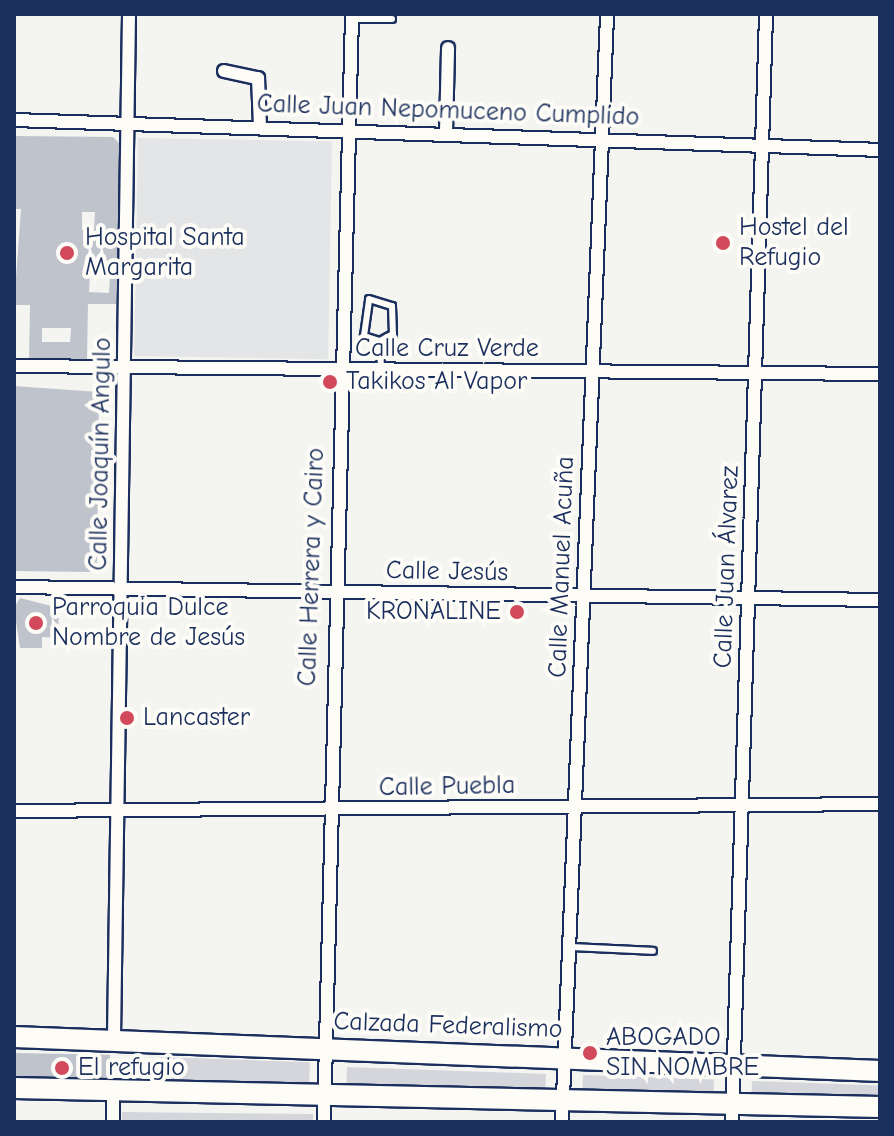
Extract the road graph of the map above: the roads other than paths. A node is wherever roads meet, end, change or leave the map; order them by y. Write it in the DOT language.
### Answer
graph roads {
  1 [pos="129,14"];
  2 [pos="607,14"];
  3 [pos="766,14"];
  4 [pos="352,16"];
  5 [pos="392,19"];
  6 [pos="448,48"];
  7 [pos="224,71"];
  8 [pos="14,120"];
  9 [pos="128,123"];
  10 [pos="260,126"];
  11 [pos="348,129"];
  12 [pos="446,132"];
  13 [pos="601,139"];
  14 [pos="762,145"];
  15 [pos="880,150"];
  16 [pos="380,341"];
  17 [pos="14,366"];
  18 [pos="124,367"];
  19 [pos="340,370"];
  20 [pos="381,370"];
  21 [pos="592,372"];
  22 [pos="755,374"];
  23 [pos="880,374"];
  24 [pos="14,587"];
  25 [pos="121,589"];
  26 [pos="333,592"];
  27 [pos="583,597"];
  28 [pos="748,597"];
  29 [pos="880,600"];
  30 [pos="880,804"];
  31 [pos="743,806"];
  32 [pos="575,808"];
  33 [pos="327,810"];
  34 [pos="14,811"];
  35 [pos="118,811"];
  36 [pos="569,947"];
  37 [pos="653,951"];
  38 [pos="14,1037"];
  39 [pos="114,1038"];
  40 [pos="325,1047"];
  41 [pos="564,1057"];
  42 [pos="734,1066"];
  43 [pos="880,1071"];
  44 [pos="14,1088"];
  45 [pos="113,1090"];
  46 [pos="324,1093"];
  47 [pos="563,1099"];
  48 [pos="880,1107"];
  49 [pos="733,1112"];
  50 [pos="113,1122"];
  51 [pos="324,1122"];
  52 [pos="562,1122"];
  1 -- 9 [label="street, Calle Joaquín Angulo"];
  2 -- 13 [label="street, Calle Manuel Acuña"];
  3 -- 14 [label="street, Calle Juan Álvarez"];
  4 -- 5 [label="lane"];
  4 -- 11 [label="street, Calle Herrera y Cairo"];
  6 -- 12 [label="street"];
  7 -- 10 [label="street"];
  8 -- 9 [label="street, Calle Juan Nepomuceno Cumplido"];
  9 -- 10 [label="street, Calle Juan Nepomuceno Cumplido"];
  9 -- 18 [label="street, Calle Joaquín Angulo"];
  10 -- 11 [label="street, Calle Juan Nepomuceno Cumplido"];
  11 -- 12 [label="street, Calle Juan Nepomuceno Cumplido"];
  11 -- 19 [label="street, Calle Herrera y Cairo"];
  12 -- 13 [label="street, Calle Juan Nepomuceno Cumplido"];
  13 -- 14 [label="street, Calle Juan Nepomuceno Cumplido"];
  13 -- 21 [label="street, Calle Manuel Acuña"];
  14 -- 15 [label="street, Calle Juan Nepomuceno Cumplido"];
  14 -- 22 [label="street, Calle Juan Álvarez"];
  16 -- 16 [label="lane"];
  16 -- 20 [label="lane"];
  17 -- 18 [label="street, Calle Cruz Verde"];
  18 -- 19 [label="street, Calle Cruz Verde"];
  18 -- 25 [label="street, Calle Joaquín Angulo"];
  19 -- 20 [label="street, Calle Cruz Verde"];
  19 -- 26 [label="street, Calle Herrera y Cairo"];
  20 -- 21 [label="street, Calle Cruz Verde"];
  21 -- 22 [label="street, Calle Cruz Verde"];
  21 -- 27 [label="street, Calle Manuel Acuña"];
  22 -- 23 [label="street, Calle Cruz Verde"];
  22 -- 28 [label="street, Calle Juan Álvarez"];
  24 -- 25 [label="street, Calle Jesús"];
  25 -- 26 [label="street, Calle Jesús"];
  25 -- 35 [label="street, Calle Joaquín Angulo"];
  26 -- 27 [label="street, Calle Jesús"];
  26 -- 33 [label="street, Calle Herrera y Cairo"];
  27 -- 28 [label="street, Calle Jesús"];
  27 -- 32 [label="street, Calle Manuel Acuña"];
  28 -- 29 [label="street, Calle Jesús"];
  28 -- 31 [label="street, Calle Juan Álvarez"];
  30 -- 31 [label="street, Calle Puebla"];
  31 -- 32 [label="street, Calle Puebla"];
  31 -- 42 [label="street, Calle Juan Álvarez"];
  32 -- 33 [label="street, Calle Puebla"];
  32 -- 36 [label="street, Calle Manuel Acuña"];
  33 -- 35 [label="street, Calle Puebla"];
  33 -- 40 [label="street, Calle Herrera y Cairo"];
  34 -- 35 [label="street, Calle Puebla"];
  35 -- 39 [label="street, Calle Joaquín Angulo"];
  36 -- 37 [label="lane"];
  36 -- 41 [label="street, Calle Manuel Acuña"];
  38 -- 39 [label="main road, Calzada Federalismo"];
  39 -- 40 [label="main road, Calzada Federalismo"];
  40 -- 41 [label="main road, Calzada Federalismo"];
  40 -- 46 [label="street, Calle Herrera y Cairo"];
  41 -- 42 [label="main road, Calzada Federalismo"];
  41 -- 47 [label="street, Calle Manuel Acuña"];
  42 -- 43 [label="main road, Calzada Federalismo"];
  42 -- 49 [label="street, Calle Juan Álvarez"];
  44 -- 45 [label="main road"];
  45 -- 46 [label="main road"];
  45 -- 50 [label="street"];
  46 -- 47 [label="main road"];
  46 -- 51 [label="street, Calle Herrera y Cairo"];
  47 -- 49 [label="main road"];
  47 -- 52 [label="street, Calle Manuel Acuña"];
  48 -- 49 [label="main road"];
}
